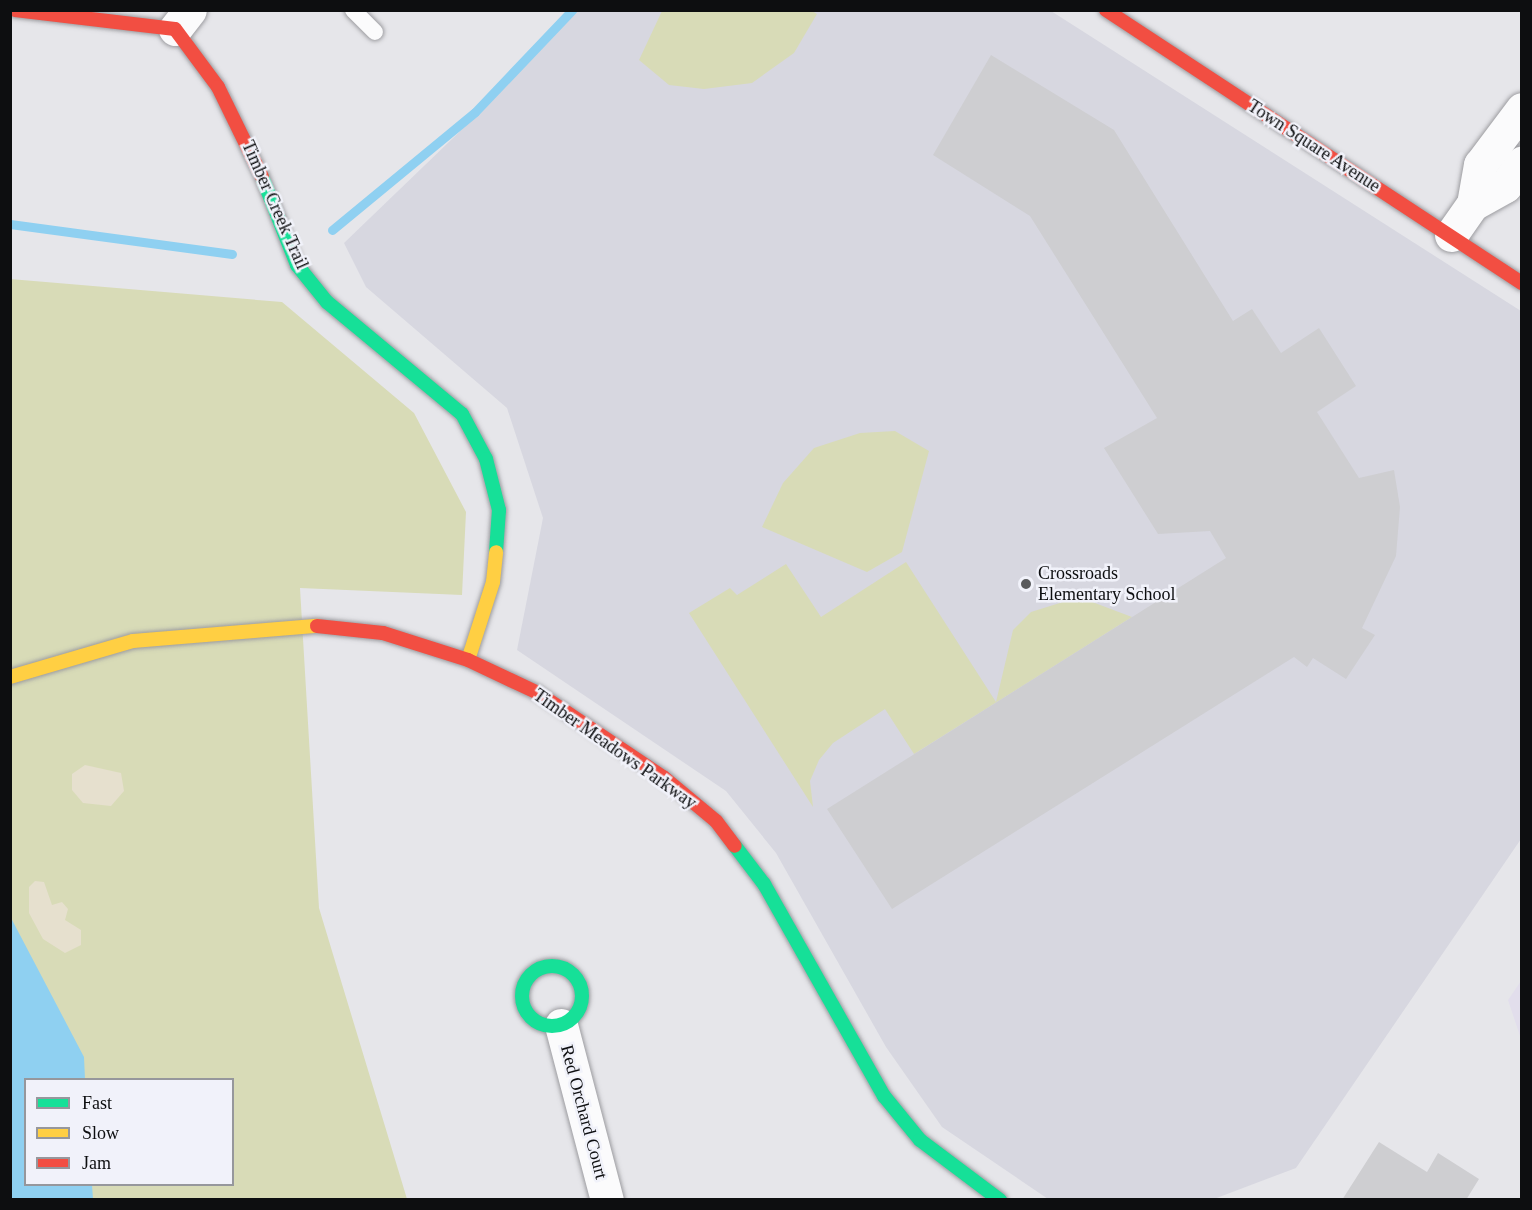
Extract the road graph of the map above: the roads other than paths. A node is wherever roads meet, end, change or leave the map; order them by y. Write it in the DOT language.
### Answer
graph roads {
  1 [pos="15,10"];
  2 [pos="353,10"];
  3 [pos="1106,10"];
  4 [pos="182,20"];
  5 [pos="375,32"];
  6 [pos="1521,109"];
  7 [pos="1521,163"];
  8 [pos="1473,204"];
  9 [pos="1451,235"];
  10 [pos="1521,283"];
  11 [pos="468,660"];
  12 [pos="10,677"];
  13 [pos="561,1025"];
  14 [pos="607,1200"];
  15 [pos="1000,1200"];
  1 -- 4 [label="street, Timber Creek Trail"];
  2 -- 5 [label="lane"];
  3 -- 9 [label="street, Town Square Avenue"];
  4 -- 11 [label="street, Timber Creek Trail"];
  6 -- 8 [label="street"];
  7 -- 8 [label="street"];
  8 -- 9 [label="street"];
  9 -- 10 [label="street, Town Square Avenue"];
  11 -- 12 [label="street, Timber Meadows Parkway"];
  11 -- 15 [label="street, Timber Meadows Parkway"];
  13 -- 13 [label="street, Red Orchard Court"];
  13 -- 14 [label="street, Red Orchard Court"];
}
